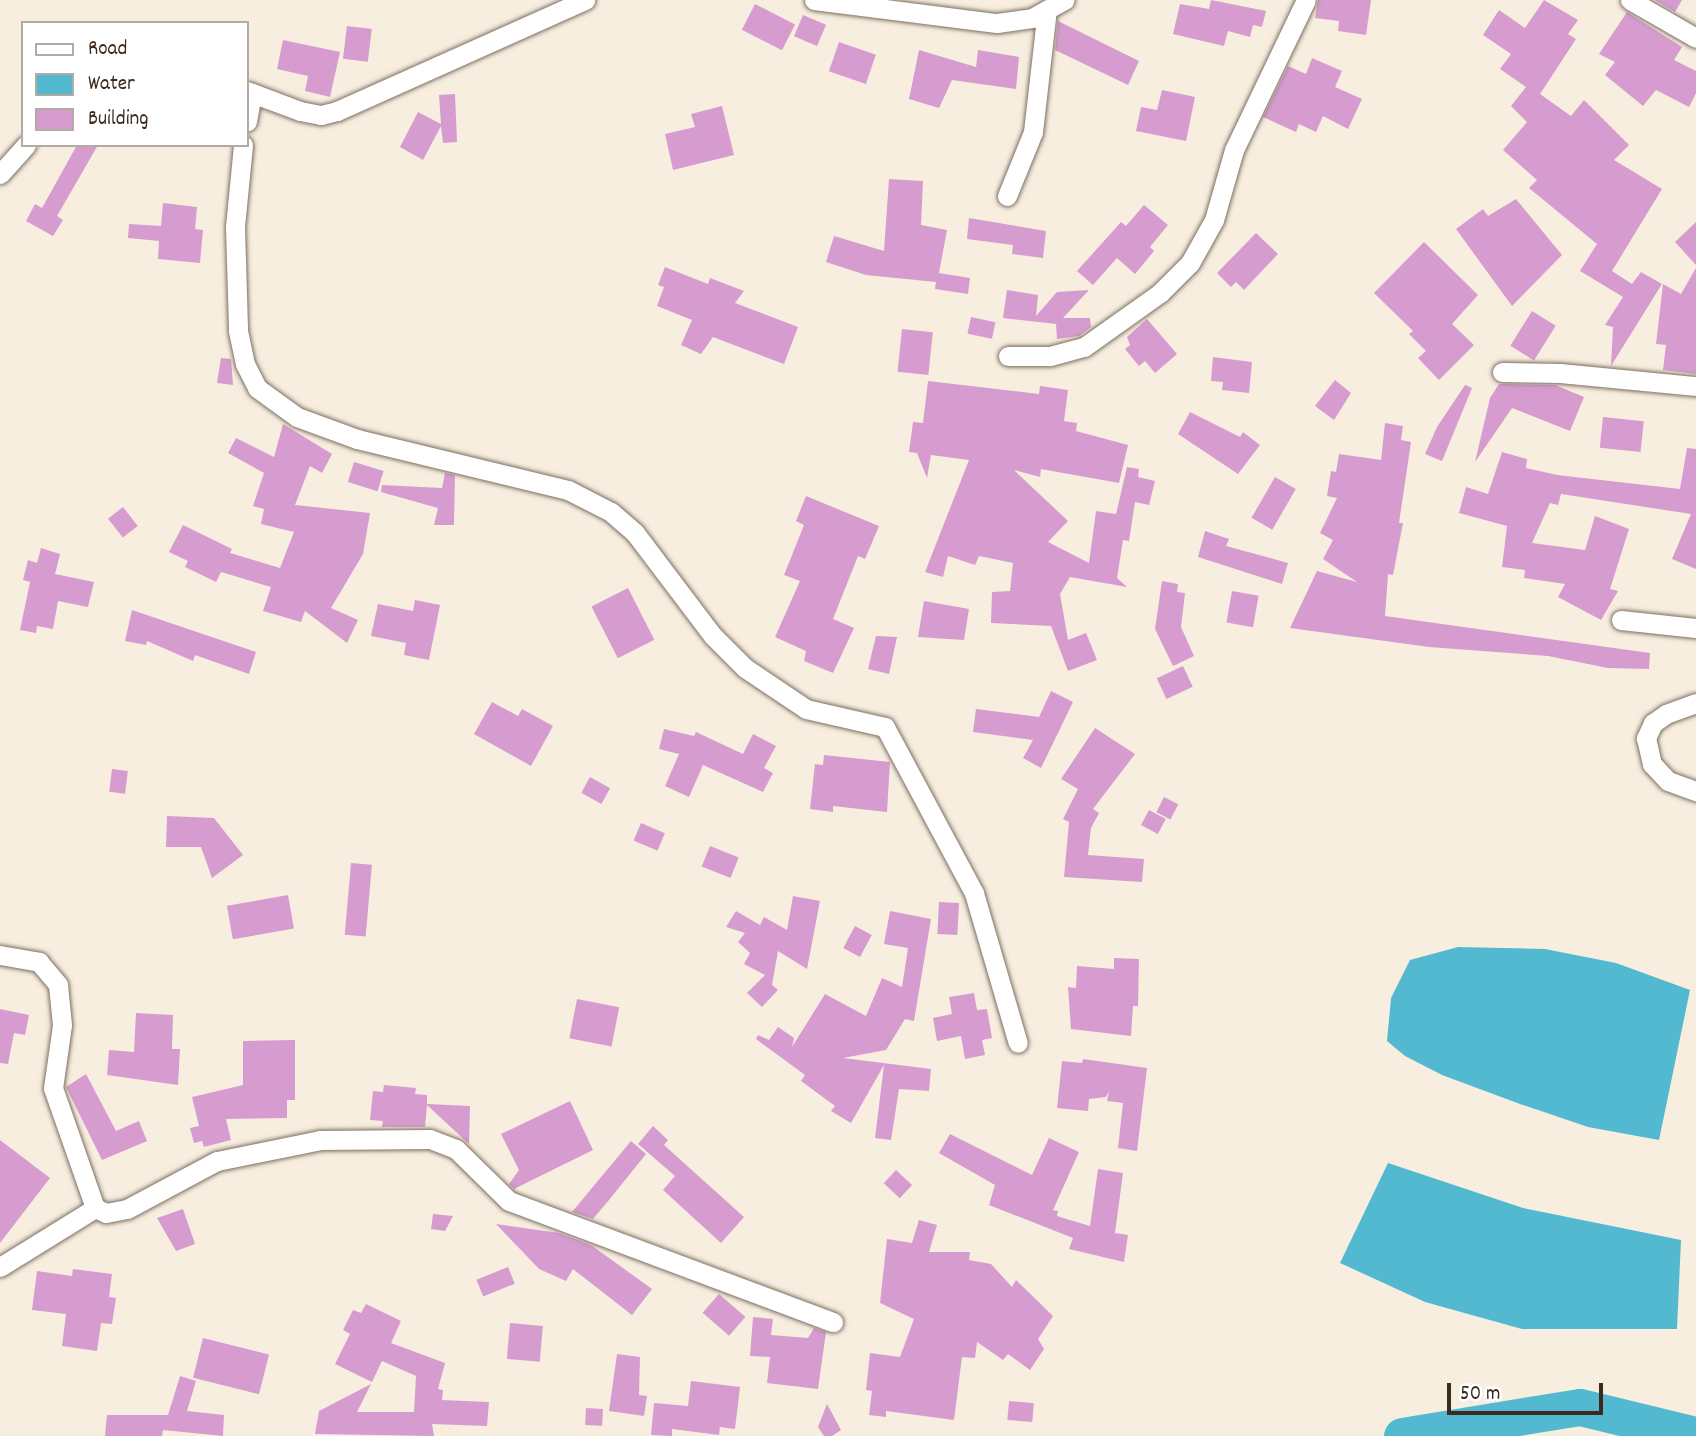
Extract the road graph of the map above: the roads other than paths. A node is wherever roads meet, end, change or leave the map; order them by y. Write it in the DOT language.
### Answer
graph roads {
  1 [pos="585,0"];
  2 [pos="814,0"];
  3 [pos="1064,0"];
  4 [pos="1306,0"];
  5 [pos="1630,0"];
  6 [pos="932,7"];
  7 [pos="1046,10"];
  8 [pos="1696,38"];
  9 [pos="249,92"];
  10 [pos="24,147"];
  11 [pos="243,147"];
  12 [pos="0,174"];
  13 [pos="1007,196"];
  14 [pos="1008,356"];
  15 [pos="1502,372"];
  16 [pos="1696,386"];
  17 [pos="1621,620"];
  18 [pos="1696,628"];
  19 [pos="1696,703"];
  20 [pos="1696,791"];
  21 [pos="0,955"];
  22 [pos="1018,1044"];
  23 [pos="95,1209"];
  24 [pos="0,1267"];
  25 [pos="833,1322"];
  1 -- 9 [label="street"];
  2 -- 6 [label="street"];
  3 -- 7 [label="street"];
  4 -- 14 [label="street"];
  5 -- 8 [label="street"];
  6 -- 7 [label="street"];
  7 -- 13 [label="street"];
  10 -- 12 [label="street"];
  11 -- 22 [label="street"];
  15 -- 16 [label="street"];
  17 -- 18 [label="street"];
  19 -- 20 [label="street"];
  21 -- 23 [label="street"];
  23 -- 24 [label="street"];
  23 -- 25 [label="street"];
}
